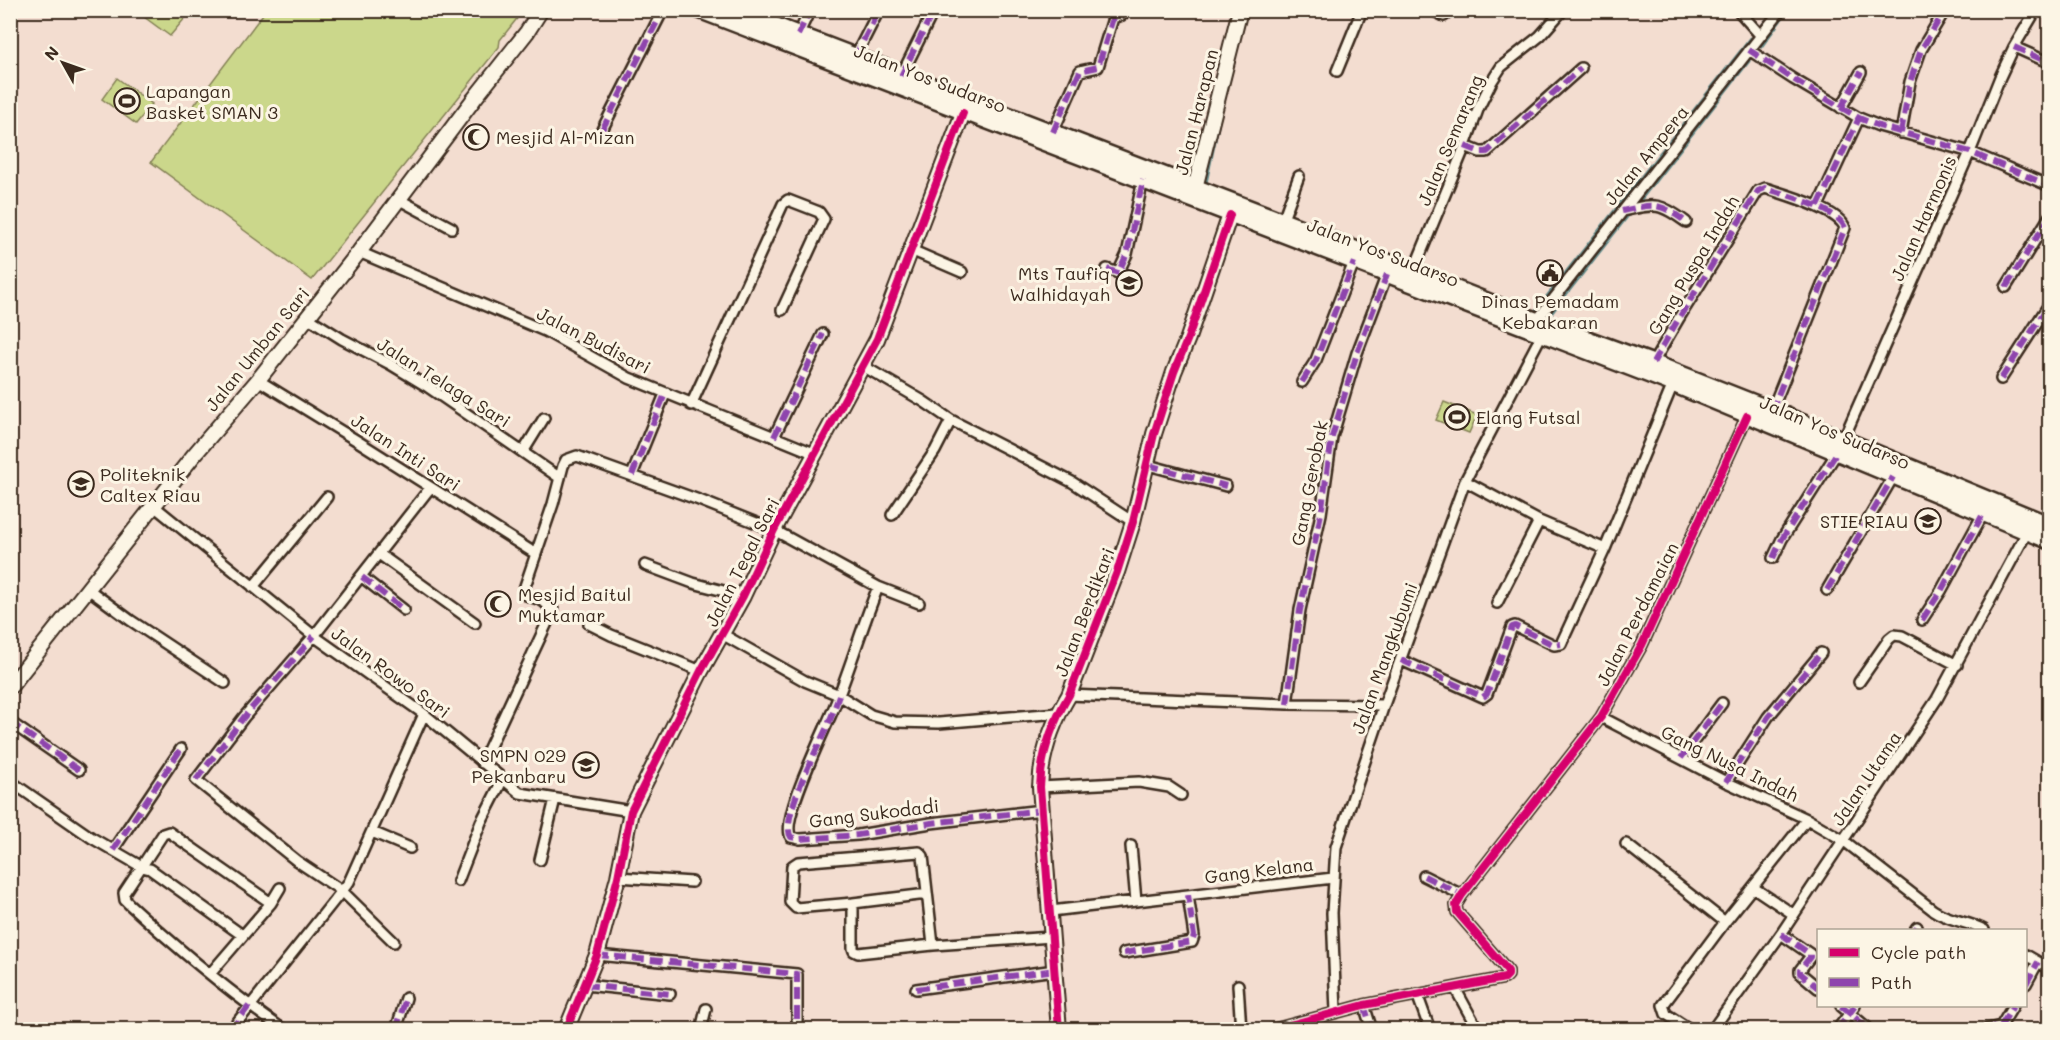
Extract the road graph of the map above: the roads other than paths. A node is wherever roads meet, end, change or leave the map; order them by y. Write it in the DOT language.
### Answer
graph roads {
  1 [pos="541,10"];
  2 [pos="549,10"];
  3 [pos="663,10"];
  4 [pos="699,10"];
  5 [pos="735,10"];
  6 [pos="810,10"];
  7 [pos="879,10"];
  8 [pos="934,10"];
  9 [pos="1123,10"];
  10 [pos="1240,10"];
  11 [pos="1362,10"];
  12 [pos="1432,10"];
  13 [pos="1452,10"];
  14 [pos="1563,10"];
  15 [pos="1738,10"];
  16 [pos="1781,10"];
  17 [pos="1945,10"];
  18 [pos="2037,10"];
  19 [pos="527,32"];
  20 [pos="798,35"];
  21 [pos="1761,36"];
  22 [pos="2014,47"];
  23 [pos="1749,50"];
  24 [pos="836,56"];
  25 [pos="855,57"];
  26 [pos="2049,63"];
  27 [pos="1581,68"];
  28 [pos="1337,71"];
  29 [pos="1861,72"];
  30 [pos="901,76"];
  31 [pos="1841,108"];
  32 [pos="963,113"];
  33 [pos="1859,118"];
  34 [pos="602,130"];
  35 [pos="1053,132"];
  36 [pos="1901,133"];
  37 [pos="1465,146"];
  38 [pos="1970,152"];
  39 [pos="1299,176"];
  40 [pos="1143,180"];
  41 [pos="2049,186"];
  42 [pos="1196,188"];
  43 [pos="398,199"];
  44 [pos="1818,206"];
  45 [pos="1622,211"];
  46 [pos="1230,215"];
  47 [pos="2049,216"];
  48 [pos="1282,222"];
  49 [pos="1686,222"];
  50 [pos="452,228"];
  51 [pos="1306,237"];
  52 [pos="911,250"];
  53 [pos="359,252"];
  54 [pos="1354,262"];
  55 [pos="1107,269"];
  56 [pos="962,272"];
  57 [pos="1413,272"];
  58 [pos="1387,274"];
  59 [pos="2006,287"];
  60 [pos="2049,303"];
  61 [pos="782,310"];
  62 [pos="307,317"];
  63 [pos="1539,327"];
  64 [pos="823,334"];
  65 [pos="1653,363"];
  66 [pos="863,366"];
  67 [pos="2001,379"];
  68 [pos="258,380"];
  69 [pos="1302,382"];
  70 [pos="1672,384"];
  71 [pos="665,394"];
  72 [pos="691,405"];
  73 [pos="1747,416"];
  74 [pos="544,418"];
  75 [pos="1778,418"];
  76 [pos="951,420"];
  77 [pos="774,437"];
  78 [pos="1839,447"];
  79 [pos="523,453"];
  80 [pos="816,454"];
  81 [pos="1148,465"];
  82 [pos="632,476"];
  83 [pos="1893,477"];
  84 [pos="560,478"];
  85 [pos="1465,482"];
  86 [pos="1226,486"];
  87 [pos="430,488"];
  88 [pos="327,497"];
  89 [pos="154,506"];
  90 [pos="1983,514"];
  91 [pos="892,515"];
  92 [pos="1539,520"];
  93 [pos="1133,522"];
  94 [pos="2049,525"];
  95 [pos="774,530"];
  96 [pos="2027,532"];
  97 [pos="2049,541"];
  98 [pos="1605,549"];
  99 [pos="378,554"];
  100 [pos="536,554"];
  101 [pos="1773,558"];
  102 [pos="645,565"];
  103 [pos="362,577"];
  104 [pos="878,586"];
  105 [pos="253,587"];
  106 [pos="88,589"];
  107 [pos="1827,590"];
  108 [pos="743,596"];
  109 [pos="919,603"];
  110 [pos="1497,603"];
  111 [pos="404,610"];
  112 [pos="1922,620"];
  113 [pos="475,622"];
  114 [pos="589,624"];
  115 [pos="722,634"];
  116 [pos="314,636"];
  117 [pos="1821,653"];
  118 [pos="1401,660"];
  119 [pos="1957,665"];
  120 [pos="701,671"];
  121 [pos="225,682"];
  122 [pos="1859,682"];
  123 [pos="10,687"];
  124 [pos="839,695"];
  125 [pos="1069,695"];
  126 [pos="1722,703"];
  127 [pos="1287,704"];
  128 [pos="1384,705"];
  129 [pos="1058,713"];
  130 [pos="424,714"];
  131 [pos="1601,717"];
  132 [pos="10,722"];
  133 [pos="181,749"];
  134 [pos="1681,758"];
  135 [pos="482,763"];
  136 [pos="80,770"];
  137 [pos="503,779"];
  138 [pos="10,781"];
  139 [pos="1726,782"];
  140 [pos="1040,787"];
  141 [pos="1181,795"];
  142 [pos="555,800"];
  143 [pos="632,810"];
  144 [pos="1042,810"];
  145 [pos="1807,819"];
  146 [pos="372,832"];
  147 [pos="1843,840"];
  148 [pos="1626,844"];
  149 [pos="1131,846"];
  150 [pos="410,848"];
  151 [pos="113,850"];
  152 [pos="540,860"];
  153 [pos="142,867"];
  154 [pos="1424,876"];
  155 [pos="618,877"];
  156 [pos="1333,878"];
  157 [pos="458,880"];
  158 [pos="692,882"];
  159 [pos="280,888"];
  160 [pos="1754,888"];
  161 [pos="342,891"];
  162 [pos="927,894"];
  163 [pos="1188,895"];
  164 [pos="1462,895"];
  165 [pos="1136,901"];
  166 [pos="271,903"];
  167 [pos="854,903"];
  168 [pos="1051,911"];
  169 [pos="1793,914"];
  170 [pos="1725,922"];
  171 [pos="1982,929"];
  172 [pos="1780,934"];
  173 [pos="242,935"];
  174 [pos="1052,937"];
  175 [pos="394,942"];
  176 [pos="933,945"];
  177 [pos="1124,953"];
  178 [pos="597,955"];
  179 [pos="2027,956"];
  180 [pos="2038,962"];
  181 [pos="2049,969"];
  182 [pos="1055,970"];
  183 [pos="210,974"];
  184 [pos="2027,981"];
  185 [pos="585,985"];
  186 [pos="1238,985"];
  187 [pos="1817,986"];
  188 [pos="1455,988"];
  189 [pos="916,989"];
  190 [pos="670,994"];
  191 [pos="1417,994"];
  192 [pos="406,998"];
  193 [pos="1364,1005"];
  194 [pos="249,1006"];
  195 [pos="2012,1007"];
  196 [pos="706,1009"];
  197 [pos="1852,1009"];
  198 [pos="1336,1012"];
  199 [pos="2004,1028"];
  200 [pos="231,1029"];
  201 [pos="284,1029"];
  202 [pos="396,1029"];
  203 [pos="566,1029"];
  204 [pos="701,1029"];
  205 [pos="797,1029"];
  206 [pos="1059,1029"];
  207 [pos="1241,1029"];
  208 [pos="1271,1029"];
  209 [pos="1372,1029"];
  210 [pos="1430,1029"];
  211 [pos="1478,1029"];
  212 [pos="1690,1029"];
  213 [pos="1712,1029"];
  214 [pos="1837,1029"];
  215 [pos="1870,1029"];
  216 [pos="1984,1029"];
  1 -- 19 [label="street, Jalan Umban Sari"];
  2 -- 19 [label="street, Jalan Umban Sari"];
  3 -- 34 [label="street"];
  4 -- 24 [label="main road, Jalan Yos Sudarso"];
  5 -- 20 [label="main road, Jalan Yos Sudarso"];
  6 -- 20 [label="street"];
  7 -- 25 [label="street"];
  8 -- 30 [label="street"];
  9 -- 35 [label="street"];
  10 -- 42 [label="street, Jalan Harapan"];
  11 -- 28 [label="street"];
  12 -- 13 [label="street"];
  14 -- 37 [label="street, Jalan Semarang"];
  15 -- 21 [label="street"];
  16 -- 21 [label="street, Jalan Ampera"];
  17 -- 36 [label="street"];
  18 -- 22 [label="street, Jalan Harmonis"];
  19 -- 43 [label="street, Jalan Umban Sari"];
  20 -- 24 [label="main road, Jalan Yos Sudarso"];
  21 -- 23 [label="street, Jalan Ampera"];
  22 -- 26 [label="street"];
  22 -- 38 [label="street, Jalan Harmonis"];
  23 -- 31 [label="street"];
  23 -- 45 [label="street, Jalan Ampera"];
  24 -- 25 [label="main road, Jalan Yos Sudarso"];
  24 -- 32 [label="main road, Jalan Yos Sudarso"];
  25 -- 30 [label="main road, Jalan Yos Sudarso"];
  27 -- 37 [label="street"];
  29 -- 31 [label="street"];
  30 -- 35 [label="main road, Jalan Yos Sudarso"];
  31 -- 33 [label="street"];
  32 -- 40 [label="main road, Jalan Yos Sudarso"];
  32 -- 52 [label="street, Jalan Tegal Sari"];
  33 -- 36 [label="street"];
  33 -- 44 [label="street"];
  35 -- 42 [label="main road, Jalan Yos Sudarso"];
  36 -- 38 [label="street"];
  37 -- 57 [label="street, Jalan Semarang"];
  38 -- 41 [label="street"];
  38 -- 78 [label="street, Jalan Harmonis"];
  39 -- 48 [label="street"];
  40 -- 46 [label="main road, Jalan Yos Sudarso"];
  40 -- 55 [label="street"];
  42 -- 48 [label="main road, Jalan Yos Sudarso"];
  43 -- 50 [label="street"];
  43 -- 53 [label="street, Jalan Umban Sari"];
  44 -- 65 [label="street, Gang Puspa Indah"];
  44 -- 75 [label="street, Gang Puspa Indah"];
  45 -- 49 [label="street"];
  45 -- 63 [label="street, Jalan Ampera"];
  46 -- 51 [label="main road, Jalan Yos Sudarso"];
  46 -- 81 [label="street, Jalan Berdikari"];
  47 -- 59 [label="street"];
  48 -- 51 [label="main road, Jalan Yos Sudarso"];
  51 -- 54 [label="main road, Jalan Yos Sudarso"];
  51 -- 57 [label="main road, Jalan Yos Sudarso"];
  52 -- 56 [label="street"];
  52 -- 66 [label="street, Jalan Tegal Sari"];
  53 -- 62 [label="street, Jalan Umban Sari"];
  53 -- 71 [label="street, Jalan Budisari"];
  54 -- 58 [label="main road, Jalan Yos Sudarso"];
  54 -- 69 [label="street"];
  57 -- 63 [label="main road, Jalan Yos Sudarso"];
  58 -- 63 [label="main road, Jalan Yos Sudarso"];
  58 -- 127 [label="street, Gang Gerobak"];
  60 -- 67 [label="street"];
  61 -- 72 [label="street"];
  62 -- 68 [label="street, Jalan Umban Sari"];
  62 -- 79 [label="street, Jalan Telaga Sari"];
  63 -- 65 [label="main road, Jalan Yos Sudarso"];
  63 -- 70 [label="main road, Jalan Yos Sudarso"];
  63 -- 85 [label="street, Jalan Mangkubumi"];
  64 -- 77 [label="street"];
  65 -- 75 [label="main road, Jalan Yos Sudarso"];
  66 -- 76 [label="street"];
  66 -- 80 [label="street, Jalan Tegal Sari"];
  68 -- 87 [label="street, Jalan Inti Sari"];
  68 -- 89 [label="street, Jalan Umban Sari"];
  70 -- 73 [label="main road, Jalan Yos Sudarso"];
  70 -- 98 [label="street"];
  71 -- 72 [label="street, Jalan Budisari"];
  71 -- 82 [label="street"];
  72 -- 77 [label="street, Jalan Budisari"];
  73 -- 75 [label="main road, Jalan Yos Sudarso"];
  73 -- 131 [label="street, Jalan Perdamaian"];
  74 -- 79 [label="street"];
  75 -- 78 [label="main road, Jalan Yos Sudarso"];
  76 -- 91 [label="street"];
  76 -- 93 [label="street"];
  77 -- 80 [label="street, Jalan Budisari"];
  78 -- 83 [label="main road, Jalan Yos Sudarso"];
  78 -- 94 [label="main road, Jalan Yos Sudarso"];
  78 -- 101 [label="street, Jalan Harmonis"];
  79 -- 84 [label="street, Jalan Telaga Sari"];
  80 -- 95 [label="street, Jalan Tegal Sari"];
  81 -- 86 [label="street"];
  81 -- 93 [label="street, Jalan Berdikari"];
  82 -- 84 [label="street"];
  82 -- 95 [label="street"];
  83 -- 90 [label="main road, Jalan Yos Sudarso"];
  83 -- 107 [label="street"];
  84 -- 100 [label="street"];
  85 -- 92 [label="street"];
  85 -- 118 [label="street, Jalan Mangkubumi"];
  87 -- 99 [label="street"];
  87 -- 100 [label="street, Jalan Inti Sari"];
  88 -- 105 [label="street"];
  89 -- 105 [label="street, Jalan Rowo Sari"];
  89 -- 106 [label="street, Jalan Umban Sari"];
  90 -- 96 [label="main road, Jalan Yos Sudarso"];
  90 -- 112 [label="street"];
  92 -- 98 [label="street"];
  92 -- 110 [label="street"];
  93 -- 125 [label="street, Jalan Berdikari"];
  95 -- 104 [label="street"];
  95 -- 108 [label="street, Jalan Tegal Sari"];
  96 -- 97 [label="main road, Jalan Yos Sudarso"];
  96 -- 119 [label="street, Jalan Utama"];
  98 -- 118 [label="street"];
  99 -- 103 [label="street"];
  99 -- 113 [label="street"];
  100 -- 135 [label="street"];
  102 -- 108 [label="street"];
  103 -- 111 [label="street"];
  103 -- 116 [label="street"];
  104 -- 109 [label="street"];
  104 -- 124 [label="street"];
  105 -- 116 [label="street, Jalan Rowo Sari"];
  106 -- 121 [label="street"];
  106 -- 123 [label="street, Jalan Umban Sari"];
  108 -- 115 [label="street, Jalan Tegal Sari"];
  114 -- 120 [label="street"];
  115 -- 120 [label="street, Jalan Tegal Sari"];
  115 -- 124 [label="street"];
  116 -- 130 [label="street, Jalan Rowo Sari"];
  116 -- 161 [label="street"];
  117 -- 139 [label="street"];
  118 -- 128 [label="street, Jalan Mangkubumi"];
  119 -- 122 [label="street"];
  119 -- 147 [label="street, Jalan Utama"];
  120 -- 143 [label="street, Jalan Tegal Sari"];
  124 -- 129 [label="street"];
  124 -- 144 [label="street, Gang Sukodadi"];
  125 -- 127 [label="street"];
  125 -- 129 [label="street, Jalan Berdikari"];
  126 -- 134 [label="street"];
  127 -- 128 [label="street"];
  128 -- 156 [label="street, Jalan Mangkubumi"];
  129 -- 140 [label="street, Jalan Berdikari"];
  130 -- 135 [label="street, Jalan Rowo Sari"];
  130 -- 146 [label="street"];
  131 -- 134 [label="street, Gang Nusa Indah"];
  131 -- 164 [label="street, Jalan Perdamaian"];
  132 -- 136 [label="street"];
  133 -- 151 [label="street"];
  134 -- 139 [label="street, Gang Nusa Indah"];
  135 -- 137 [label="street, Jalan Rowo Sari"];
  137 -- 142 [label="street, Jalan Rowo Sari"];
  137 -- 157 [label="street"];
  138 -- 151 [label="street"];
  139 -- 145 [label="street, Gang Nusa Indah"];
  140 -- 141 [label="street"];
  140 -- 144 [label="street, Jalan Berdikari"];
  142 -- 143 [label="street, Jalan Rowo Sari"];
  142 -- 152 [label="street"];
  143 -- 155 [label="street, Jalan Tegal Sari"];
  144 -- 168 [label="street, Jalan Berdikari"];
  145 -- 147 [label="street, Gang Nusa Indah"];
  145 -- 160 [label="street"];
  146 -- 150 [label="street"];
  146 -- 161 [label="street"];
  147 -- 169 [label="street, Jalan Utama"];
  147 -- 171 [label="street, Gang Nusa Indah"];
  148 -- 170 [label="street"];
  149 -- 165 [label="street"];
  151 -- 153 [label="street"];
  153 -- 166 [label="street"];
  153 -- 173 [label="street"];
  153 -- 183 [label="street"];
  154 -- 164 [label="street"];
  155 -- 158 [label="street"];
  155 -- 178 [label="street, Jalan Tegal Sari"];
  156 -- 163 [label="street, Gang Kelana"];
  156 -- 198 [label="street, Jalan Mangkubumi"];
  159 -- 166 [label="street"];
  160 -- 169 [label="street"];
  160 -- 170 [label="street"];
  161 -- 175 [label="street"];
  161 -- 194 [label="street"];
  162 -- 167 [label="street"];
  162 -- 167 [label="street"];
  162 -- 176 [label="street"];
  163 -- 165 [label="street, Gang Kelana"];
  163 -- 177 [label="street, Gang Kelana"];
  164 -- 188 [label="street"];
  165 -- 168 [label="street, Gang Kelana"];
  166 -- 173 [label="street"];
  167 -- 176 [label="street"];
  168 -- 174 [label="street, Jalan Berdikari"];
  169 -- 172 [label="street, Jalan Utama"];
  170 -- 212 [label="street"];
  172 -- 187 [label="street"];
  172 -- 213 [label="street, Jalan Utama"];
  173 -- 183 [label="street"];
  174 -- 176 [label="street"];
  174 -- 182 [label="street, Jalan Berdikari"];
  178 -- 185 [label="street, Jalan Tegal Sari"];
  178 -- 205 [label="street"];
  179 -- 180 [label="street"];
  180 -- 181 [label="street"];
  180 -- 184 [label="street"];
  182 -- 189 [label="street"];
  182 -- 206 [label="street, Jalan Berdikari"];
  183 -- 194 [label="street"];
  185 -- 190 [label="street"];
  185 -- 203 [label="street, Jalan Tegal Sari"];
  186 -- 207 [label="street"];
  188 -- 191 [label="street"];
  188 -- 211 [label="street"];
  191 -- 193 [label="street"];
  191 -- 210 [label="street"];
  192 -- 202 [label="street"];
  193 -- 198 [label="street"];
  193 -- 209 [label="street"];
  194 -- 200 [label="street"];
  194 -- 201 [label="street"];
  195 -- 199 [label="street"];
  196 -- 204 [label="street"];
  197 -- 214 [label="street"];
  197 -- 215 [label="street"];
  198 -- 208 [label="street"];
  199 -- 216 [label="street"];
}
